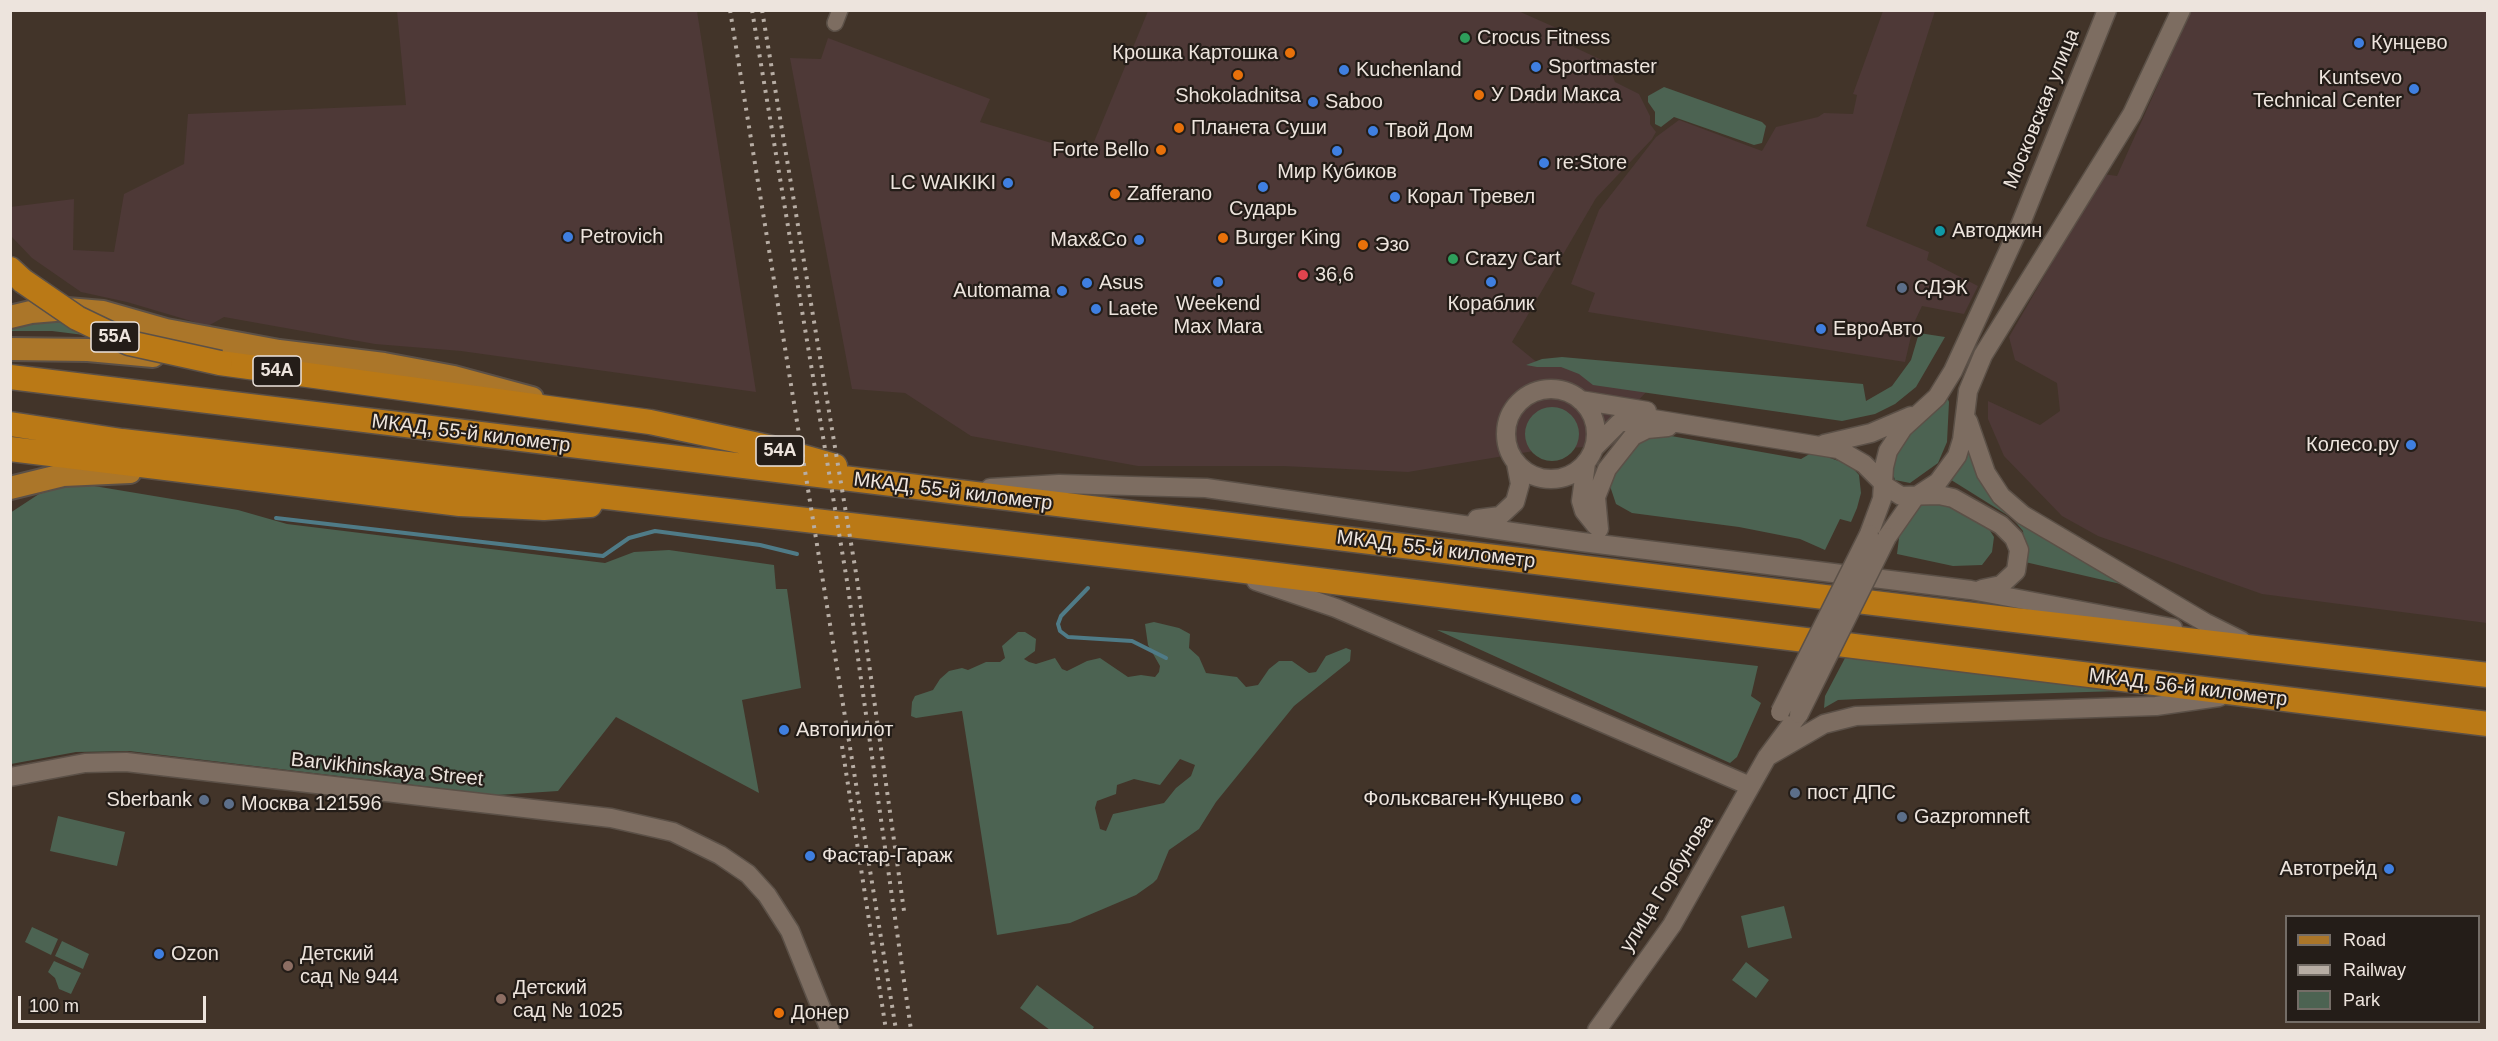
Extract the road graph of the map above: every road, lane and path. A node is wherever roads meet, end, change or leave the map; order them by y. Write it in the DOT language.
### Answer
graph roads {
  1 [pos="2107,10"];
  2 [pos="2181,10"];
  3 [pos="17,275"];
  4 [pos="10,317"];
  5 [pos="10,349"];
  6 [pos="220,363"];
  7 [pos="11,377"];
  8 [pos="1943,387"];
  9 [pos="1580,400"];
  10 [pos="571,410"];
  11 [pos="1966,412"];
  12 [pos="1919,413"];
  13 [pos="13,425"];
  14 [pos="1694,426"];
  15 [pos="1820,445"];
  16 [pos="10,449"];
  17 [pos="1590,456"];
  18 [pos="1516,463"];
  19 [pos="183,471"];
  20 [pos="1882,482"];
  21 [pos="909,486"];
  22 [pos="10,488"];
  23 [pos="943,490"];
  24 [pos="1915,497"];
  25 [pos="661,502"];
  26 [pos="1448,521"];
  27 [pos="1599,529"];
  28 [pos="1878,535"];
  29 [pos="1658,551"];
  30 [pos="1196,565"];
  31 [pos="1971,590"];
  32 [pos="2242,641"];
  33 [pos="2284,652"];
  34 [pos="2487,675"];
  35 [pos="2241,694"];
  36 [pos="1780,712"];
  37 [pos="2487,724"];
  38 [pos="1787,732"];
  39 [pos="1806,734"];
  40 [pos="1767,757"];
  41 [pos="10,777"];
  42 [pos="1750,786"];
  43 [pos="830,1030"];
  44 [pos="1597,1030"];
  1 -- 8 [label="street, Московская улица"];
  2 -- 11 [label="street"];
  3 -- 6 [label="highway, 55А, bridge"];
  4 -- 10 [label="main road"];
  5 -- 6 [label="main road, 54А, bridge"];
  6 -- 10 [label="highway, 54А"];
  7 -- 21 [label="highway, МКАД, 55-й километр"];
  8 -- 11 [label="street"];
  8 -- 12 [label="street, Московская улица"];
  9 -- 14 [label="street"];
  9 -- 17 [label="street"];
  9 -- 18 [label="street"];
  10 -- 21 [label="highway, 54А"];
  11 -- 24 [label="street"];
  11 -- 32 [label="street"];
  12 -- 15 [label="street"];
  12 -- 20 [label="street, Московская улица"];
  13 -- 25 [label="highway"];
  14 -- 15 [label="street"];
  14 -- 17 [label="street"];
  14 -- 27 [label="street"];
  15 -- 20 [label="street"];
  16 -- 19 [label="highway"];
  17 -- 18 [label="street"];
  17 -- 27 [label="street"];
  18 -- 26 [label="street"];
  19 -- 22 [label="main road"];
  19 -- 25 [label="highway"];
  20 -- 24 [label="street"];
  20 -- 28 [label="street, улица Горбунова"];
  21 -- 23 [label="highway, МКАД, 55-й километр"];
  23 -- 26 [label="street"];
  23 -- 33 [label="highway, МКАД, 55-й километр"];
  24 -- 28 [label="street, улица Горбунова"];
  24 -- 31 [label="street"];
  25 -- 30 [label="highway"];
  26 -- 29 [label="street"];
  27 -- 29 [label="street"];
  28 -- 36 [label="street, улица Горбунова, bridge"];
  28 -- 38 [label="street, улица Горбунова, bridge"];
  29 -- 31 [label="street"];
  30 -- 35 [label="highway, МКАД, 56-й километр"];
  30 -- 42 [label="street"];
  31 -- 32 [label="street"];
  32 -- 33 [label="street"];
  33 -- 34 [label="highway"];
  35 -- 37 [label="highway, МКАД, 56-й километр"];
  35 -- 39 [label="street"];
  36 -- 38 [label="street"];
  36 -- 40 [label="street, улица Горбунова"];
  38 -- 39 [label="street"];
  38 -- 40 [label="street, улица Горбунова"];
  39 -- 40 [label="street"];
  40 -- 42 [label="street, улица Горбунова"];
  41 -- 43 [label="street, Barvikhinskaya Street"];
  42 -- 44 [label="street, улица Горбунова"];
}
